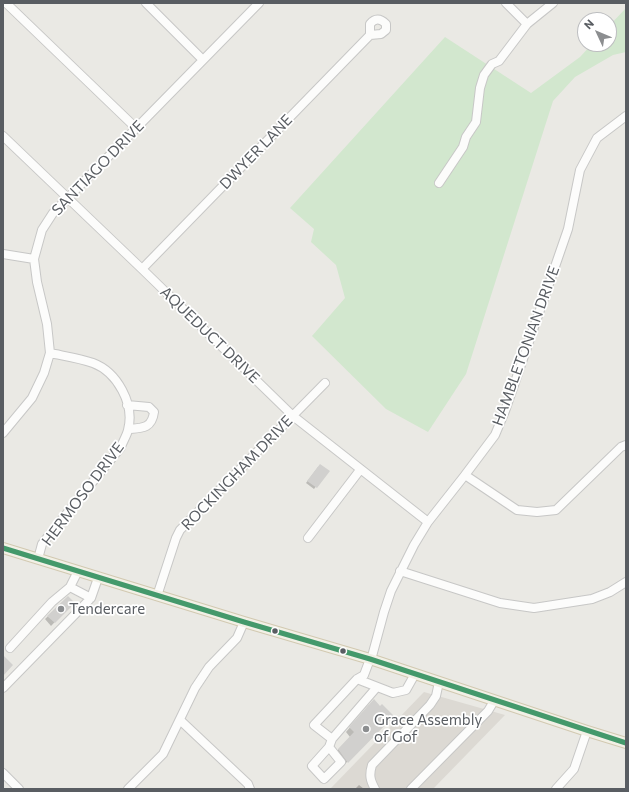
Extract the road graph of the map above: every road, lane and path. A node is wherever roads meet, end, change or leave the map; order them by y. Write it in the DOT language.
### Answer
graph roads {
  1 [pos="6,3"];
  2 [pos="146,3"];
  3 [pos="259,3"];
  4 [pos="506,3"];
  5 [pos="553,3"];
  6 [pos="527,24"];
  7 [pos="370,35"];
  8 [pos="203,60"];
  9 [pos="626,116"];
  10 [pos="136,128"];
  11 [pos="3,136"];
  12 [pos="439,183"];
  13 [pos="68,198"];
  14 [pos="3,254"];
  15 [pos="34,259"];
  16 [pos="142,269"];
  17 [pos="50,353"];
  18 [pos="325,383"];
  19 [pos="128,405"];
  20 [pos="293,416"];
  21 [pos="128,429"];
  22 [pos="3,433"];
  23 [pos="626,445"];
  24 [pos="360,470"];
  25 [pos="465,475"];
  26 [pos="428,522"];
  27 [pos="308,538"];
  28 [pos="3,548"];
  29 [pos="38,559"];
  30 [pos="78,571"];
  31 [pos="400,571"];
  32 [pos="98,578"];
  33 [pos="626,582"];
  34 [pos="70,587"];
  35 [pos="157,596"];
  36 [pos="90,598"];
  37 [pos="244,622"];
  38 [pos="10,648"];
  39 [pos="371,660"];
  40 [pos="415,674"];
  41 [pos="357,679"];
  42 [pos="439,682"];
  43 [pos="377,687"];
  44 [pos="3,688"];
  45 [pos="494,701"];
  46 [pos="180,720"];
  47 [pos="587,731"];
  48 [pos="332,738"];
  49 [pos="626,743"];
  50 [pos="329,747"];
  51 [pos="3,773"];
  52 [pos="20,789"];
  53 [pos="128,789"];
  54 [pos="250,789"];
  55 [pos="375,789"];
  56 [pos="411,789"];
  57 [pos="556,789"];
  1 -- 10 [label="street"];
  2 -- 8 [label="street"];
  3 -- 8 [label="street, SANTIAGO DRIVE"];
  4 -- 6 [label="street"];
  5 -- 6 [label="street"];
  6 -- 12 [label="street"];
  7 -- 16 [label="street, DWYER LANE"];
  8 -- 10 [label="street, SANTIAGO DRIVE"];
  9 -- 25 [label="street, HAMBLETONIAN DRIVE"];
  10 -- 13 [label="street, SANTIAGO DRIVE"];
  11 -- 13 [label="street, AQUEDUCT DRIVE"];
  13 -- 15 [label="street, SANTIAGO DRIVE"];
  13 -- 16 [label="street, AQUEDUCT DRIVE"];
  14 -- 15 [label="street"];
  15 -- 17 [label="street, SANTIAGO DRIVE"];
  16 -- 20 [label="street, AQUEDUCT DRIVE"];
  17 -- 19 [label="street, HERMOSO DRIVE"];
  17 -- 22 [label="street, SANTIAGO DRIVE"];
  18 -- 20 [label="street, ROCKINGHAM DRIVE"];
  19 -- 21 [label="street, HERMOSO DRIVE"];
  19 -- 21 [label="street, HERMOSO DRIVE"];
  20 -- 24 [label="street, AQUEDUCT DRIVE"];
  20 -- 35 [label="street, ROCKINGHAM DRIVE"];
  21 -- 29 [label="street, HERMOSO DRIVE"];
  23 -- 25 [label="street"];
  24 -- 26 [label="street, AQUEDUCT DRIVE"];
  24 -- 27 [label="street"];
  25 -- 26 [label="street, HAMBLETONIAN DRIVE"];
  26 -- 31 [label="street, HAMBLETONIAN DRIVE"];
  28 -- 29 [label="main road"];
  29 -- 30 [label="main road"];
  30 -- 32 [label="main road"];
  30 -- 34 [label="street"];
  31 -- 33 [label="street"];
  31 -- 39 [label="street, HAMBLETONIAN DRIVE"];
  32 -- 35 [label="main road"];
  32 -- 36 [label="street"];
  34 -- 36 [label="street"];
  34 -- 38 [label="street"];
  35 -- 37 [label="main road"];
  36 -- 44 [label="street"];
  37 -- 39 [label="main road"];
  37 -- 46 [label="street"];
  39 -- 40 [label="main road"];
  39 -- 41 [label="street, HAMBLETONIAN DRIVE"];
  40 -- 42 [label="main road"];
  40 -- 43 [label="street"];
  41 -- 43 [label="street"];
  41 -- 48 [label="street, HAMBLETONIAN DRIVE"];
  42 -- 45 [label="main road"];
  42 -- 55 [label="street"];
  43 -- 48 [label="street"];
  45 -- 47 [label="main road"];
  45 -- 56 [label="street"];
  46 -- 53 [label="street"];
  46 -- 54 [label="street"];
  47 -- 49 [label="main road"];
  47 -- 57 [label="street"];
  48 -- 50 [label="street"];
  51 -- 52 [label="street"];
}
